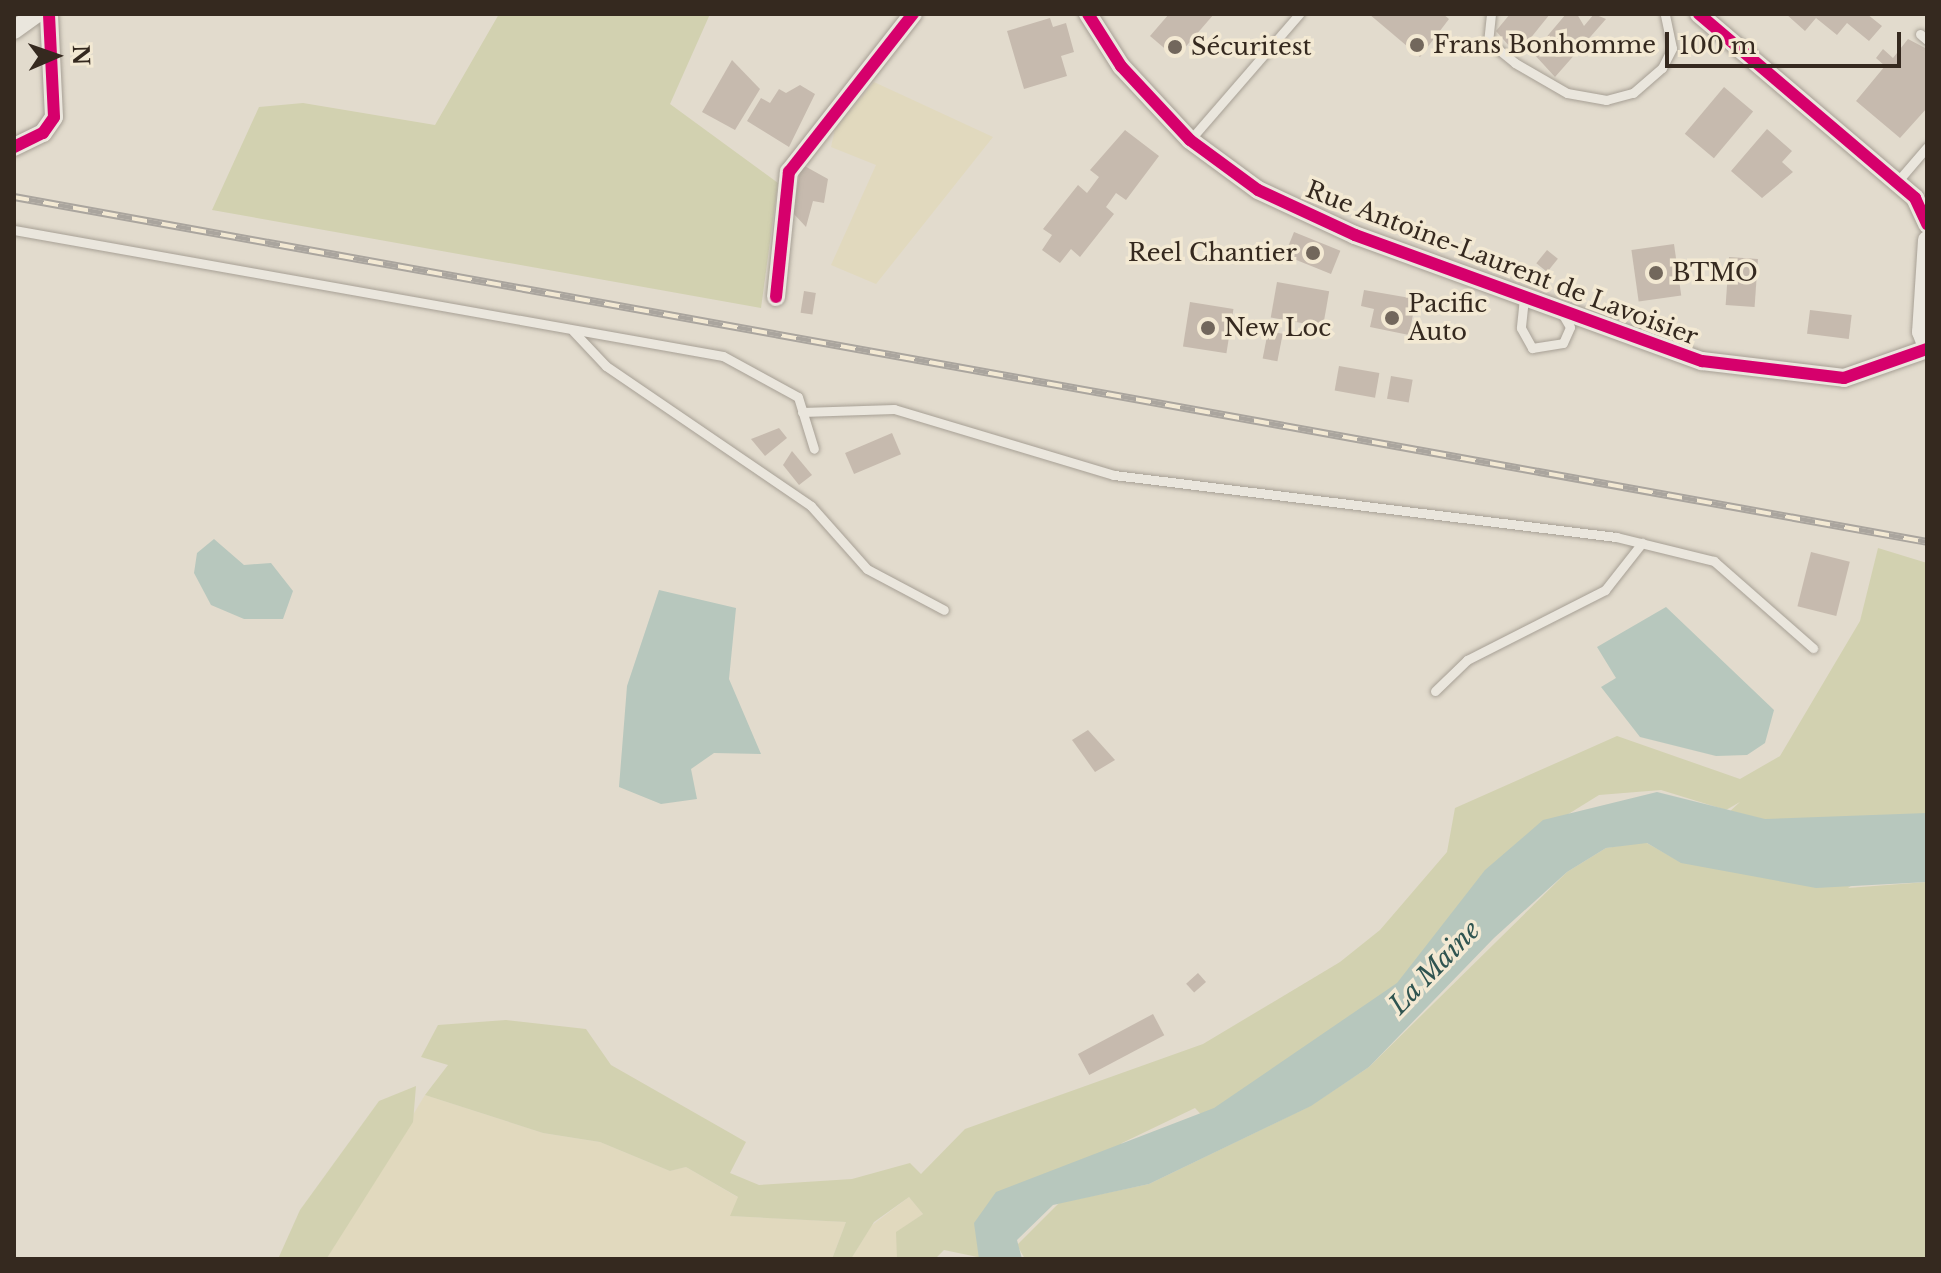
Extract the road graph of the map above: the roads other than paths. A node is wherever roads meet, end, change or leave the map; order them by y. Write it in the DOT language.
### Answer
graph roads {
  1 [pos="36,14"];
  2 [pos="49,14"];
  3 [pos="913,14"];
  4 [pos="1088,14"];
  5 [pos="1299,14"];
  6 [pos="1491,14"];
  7 [pos="1665,14"];
  8 [pos="1699,14"];
  9 [pos="14,30"];
  10 [pos="1190,140"];
  11 [pos="14,147"];
  12 [pos="1927,147"];
  13 [pos="1897,182"];
  14 [pos="1925,212"];
  15 [pos="14,230"];
  16 [pos="1927,240"];
  17 [pos="776,297"];
  18 [pos="1524,298"];
  19 [pos="1561,312"];
  20 [pos="573,331"];
  21 [pos="1927,348"];
  22 [pos="802,412"];
  23 [pos="814,449"];
  24 [pos="1642,543"];
  25 [pos="944,610"];
  26 [pos="1813,648"];
  27 [pos="1435,691"];
  1 -- 9 [label="street"];
  2 -- 11 [label="street"];
  3 -- 17 [label="street"];
  4 -- 10 [label="street, Rue Antoine-Laurent de Lavoisier"];
  5 -- 10 [label="lane"];
  6 -- 7 [label="lane"];
  8 -- 13 [label="street"];
  10 -- 18 [label="street, Rue Antoine-Laurent de Lavoisier"];
  12 -- 13 [label="lane"];
  13 -- 14 [label="street"];
  15 -- 20 [label="lane"];
  16 -- 21 [label="street"];
  18 -- 19 [label="street, Rue Antoine-Laurent de Lavoisier"];
  18 -- 19 [label="lane"];
  19 -- 21 [label="street, Rue Antoine-Laurent de Lavoisier"];
  20 -- 22 [label="lane"];
  20 -- 25 [label="lane"];
  22 -- 23 [label="lane"];
  22 -- 24 [label="lane"];
  24 -- 26 [label="lane"];
  24 -- 27 [label="lane"];
}
